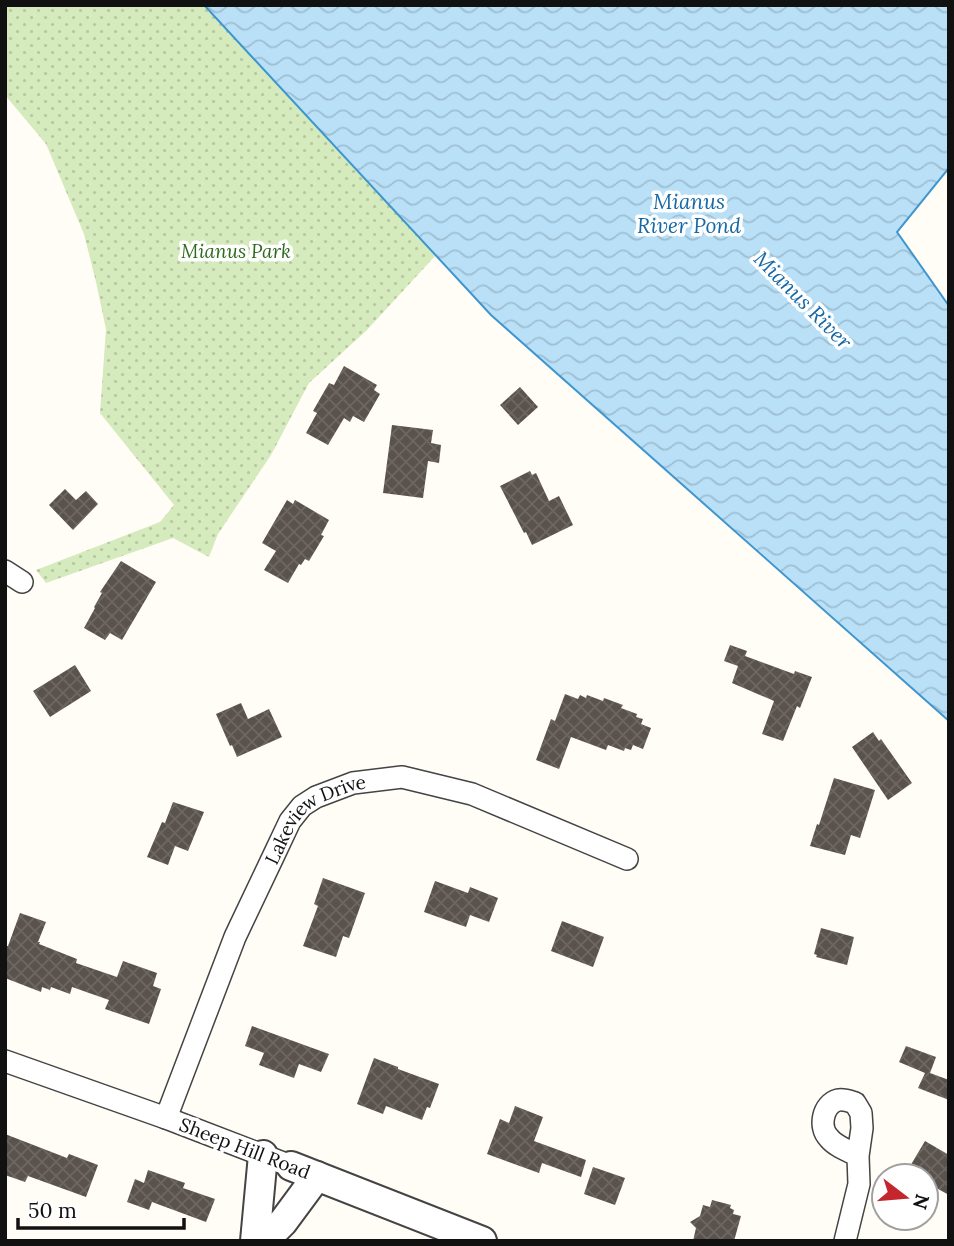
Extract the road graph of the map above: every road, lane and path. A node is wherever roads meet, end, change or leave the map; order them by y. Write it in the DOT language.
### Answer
graph roads {
  1 [pos="627,859"];
  2 [pos="5,1061"];
  3 [pos="166,1118"];
  4 [pos="263,1155"];
  5 [pos="858,1156"];
  6 [pos="304,1171"];
  7 [pos="255,1241"];
  8 [pos="264,1241"];
  9 [pos="482,1241"];
  10 [pos="845,1241"];
  1 -- 3 [label="street, Lakeview Drive"];
  2 -- 3 [label="street, Sheep Hill Road"];
  3 -- 4 [label="street, Sheep Hill Road"];
  4 -- 6 [label="street, Sheep Hill Road"];
  4 -- 7 [label="street"];
  5 -- 10 [label="street"];
  6 -- 8 [label="street"];
  6 -- 9 [label="street, Sheep Hill Road"];
}
